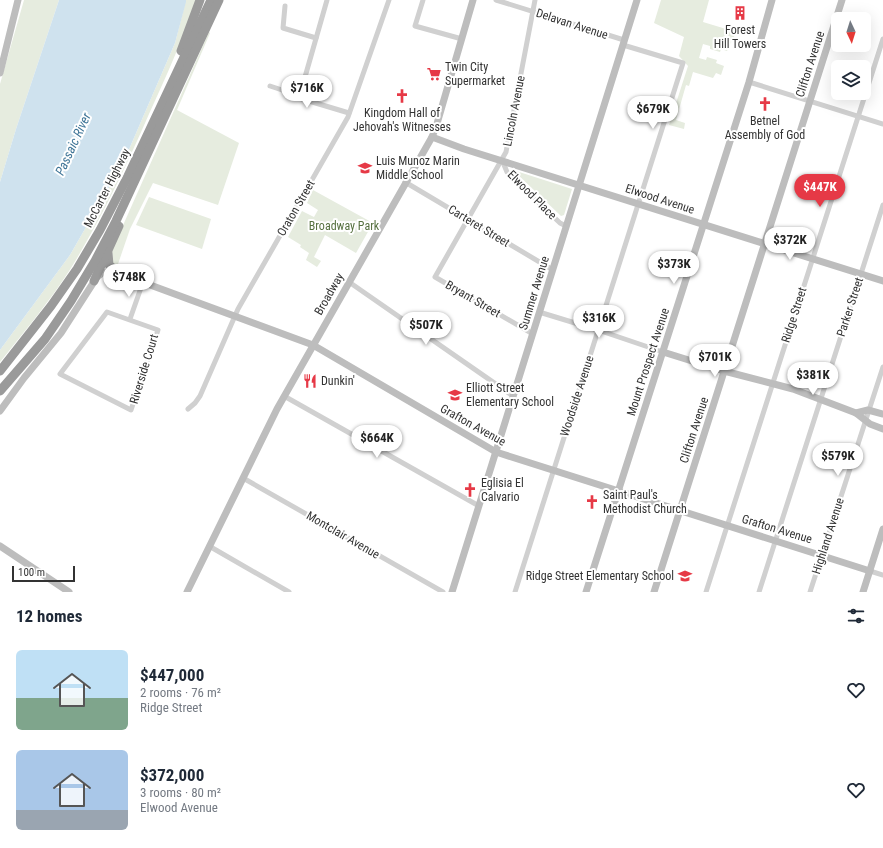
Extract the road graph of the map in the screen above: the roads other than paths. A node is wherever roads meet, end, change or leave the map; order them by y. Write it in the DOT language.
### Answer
graph roads {
  1 [pos="18,0"];
  2 [pos="200,0"];
  3 [pos="211,0"];
  4 [pos="219,0"];
  5 [pos="327,0"];
  6 [pos="389,0"];
  7 [pos="423,0"];
  8 [pos="473,0"];
  9 [pos="496,0"];
  10 [pos="535,0"];
  11 [pos="637,0"];
  12 [pos="772,0"];
  13 [pos="842,0"];
  14 [pos="285,6"];
  15 [pos="533,11"];
  16 [pos="316,38"];
  17 [pos="462,39"];
  18 [pos="883,39"];
  19 [pos="623,42"];
  20 [pos="683,63"];
  21 [pos="0,73"];
  22 [pos="749,82"];
  23 [pos="270,86"];
  24 [pos="300,98"];
  25 [pos="810,101"];
  26 [pos="349,113"];
  27 [pos="859,117"];
  28 [pos="883,124"];
  29 [pos="432,137"];
  30 [pos="144,142"];
  31 [pos="148,152"];
  32 [pos="502,160"];
  33 [pos="405,182"];
  34 [pos="579,184"];
  35 [pos="638,203"];
  36 [pos="883,205"];
  37 [pos="468,219"];
  38 [pos="704,224"];
  39 [pos="566,226"];
  40 [pos="765,243"];
  41 [pos="109,250"];
  42 [pos="813,258"];
  43 [pos="553,270"];
  44 [pos="118,273"];
  45 [pos="861,274"];
  46 [pos="435,277"];
  47 [pos="94,281"];
  48 [pos="883,281"];
  49 [pos="143,282"];
  50 [pos="349,282"];
  51 [pos="539,312"];
  52 [pos="235,316"];
  53 [pos="130,319"];
  54 [pos="598,330"];
  55 [pos="533,334"];
  56 [pos="313,345"];
  57 [pos="663,352"];
  58 [pos="883,367"];
  59 [pos="2,369"];
  60 [pos="724,371"];
  61 [pos="772,383"];
  62 [pos="0,391"];
  63 [pos="284,396"];
  64 [pos="513,396"];
  65 [pos="821,399"];
  66 [pos="188,409"];
  67 [pos="868,410"];
  68 [pos="0,411"];
  69 [pos="856,413"];
  70 [pos="883,414"];
  71 [pos="865,420"];
  72 [pos="883,429"];
  73 [pos="496,452"];
  74 [pos="554,470"];
  75 [pos="243,478"];
  76 [pos="619,490"];
  77 [pos="479,506"];
  78 [pos="680,510"];
  79 [pos="727,525"];
  80 [pos="883,529"];
  81 [pos="775,540"];
  82 [pos="0,546"];
  83 [pos="209,546"];
  84 [pos="822,555"];
  85 [pos="870,571"];
  86 [pos="883,575"];
  87 [pos="69,592"];
  88 [pos="187,592"];
  89 [pos="289,592"];
  90 [pos="443,592"];
  91 [pos="452,592"];
  92 [pos="516,592"];
  93 [pos="586,592"];
  94 [pos="654,592"];
  95 [pos="706,592"];
  96 [pos="759,592"];
  97 [pos="810,592"];
  98 [pos="863,592"];
  1 -- 21 [label="street"];
  2 -- 30 [label="highway"];
  3 -- 30 [label="highway, McCarter Highway"];
  4 -- 31 [label="highway"];
  5 -- 16 [label="street"];
  6 -- 26 [label="street, Oraton Street"];
  7 -- 17 [label="street"];
  8 -- 17 [label="street, Broadway"];
  9 -- 15 [label="street, Delavan Avenue"];
  10 -- 15 [label="street, Lincoln Avenue"];
  11 -- 19 [label="street, Summer Avenue"];
  12 -- 22 [label="street, Mount Prospect Avenue"];
  13 -- 25 [label="street, Clifton Avenue"];
  14 -- 16 [label="street"];
  15 -- 19 [label="street, Delavan Avenue"];
  15 -- 32 [label="street, Lincoln Avenue"];
  16 -- 24 [label="street"];
  17 -- 29 [label="street, Broadway"];
  18 -- 27 [label="street, Ridge Street"];
  19 -- 20 [label="street, Delavan Avenue"];
  19 -- 34 [label="street, Summer Avenue"];
  20 -- 35 [label="street, Woodside Avenue"];
  22 -- 25 [label="street"];
  22 -- 38 [label="street, Mount Prospect Avenue"];
  23 -- 24 [label="street"];
  24 -- 26 [label="street"];
  25 -- 27 [label="street"];
  25 -- 40 [label="street, Clifton Avenue"];
  26 -- 52 [label="street, Oraton Street"];
  27 -- 28 [label="street"];
  27 -- 42 [label="street, Ridge Street"];
  29 -- 32 [label="street, Elwood Avenue"];
  29 -- 33 [label="street, Broadway"];
  30 -- 59 [label="highway, McCarter Highway"];
  31 -- 41 [label="highway"];
  31 -- 62 [label="highway"];
  32 -- 34 [label="street, Elwood Avenue"];
  32 -- 37 [label="street, Lincoln Avenue"];
  32 -- 39 [label="street, Elwood Place"];
  33 -- 37 [label="street, Carteret Street"];
  33 -- 50 [label="street, Broadway"];
  34 -- 35 [label="street, Elwood Avenue"];
  34 -- 39 [label="street, Summer Avenue"];
  35 -- 38 [label="street, Elwood Avenue"];
  35 -- 54 [label="street, Woodside Avenue"];
  36 -- 45 [label="street, Parker Street"];
  37 -- 43 [label="street, Carteret Street"];
  37 -- 46 [label="street, Lincoln Avenue"];
  38 -- 40 [label="street, Elwood Avenue"];
  38 -- 57 [label="street, Mount Prospect Avenue"];
  39 -- 43 [label="street, Summer Avenue"];
  40 -- 42 [label="street, Elwood Avenue"];
  40 -- 60 [label="street, Clifton Avenue"];
  41 -- 44 [label="highway"];
  41 -- 47 [label="highway"];
  42 -- 45 [label="street, Elwood Avenue"];
  42 -- 61 [label="street, Ridge Street"];
  43 -- 51 [label="street, Summer Avenue"];
  44 -- 47 [label="street, Grafton Avenue"];
  44 -- 49 [label="street, Grafton Avenue"];
  45 -- 48 [label="street, Elwood Avenue"];
  45 -- 65 [label="street, Parker Street"];
  46 -- 55 [label="street, Bryant Street"];
  47 -- 68 [label="street"];
  49 -- 52 [label="street, Grafton Avenue"];
  49 -- 53 [label="street"];
  50 -- 56 [label="street, Broadway"];
  50 -- 64 [label="street"];
  51 -- 54 [label="street"];
  51 -- 55 [label="street, Summer Avenue"];
  52 -- 56 [label="street, Grafton Avenue"];
  52 -- 66 [label="street, Oraton Street"];
  53 -- 53 [label="street, Riverside Court"];
  54 -- 57 [label="street"];
  54 -- 74 [label="street, Woodside Avenue"];
  55 -- 64 [label="street, Summer Avenue"];
  56 -- 63 [label="street, Broadway"];
  56 -- 73 [label="street, Grafton Avenue"];
  57 -- 60 [label="street"];
  57 -- 76 [label="street, Mount Prospect Avenue"];
  58 -- 67 [label="street, Highland Avenue"];
  60 -- 61 [label="street"];
  60 -- 78 [label="street, Clifton Avenue"];
  61 -- 65 [label="street"];
  61 -- 79 [label="street, Ridge Street"];
  63 -- 75 [label="street, Broadway"];
  63 -- 77 [label="street"];
  64 -- 73 [label="street, Summer Avenue"];
  65 -- 69 [label="street"];
  65 -- 81 [label="street, Parker Street"];
  67 -- 69 [label="street"];
  67 -- 70 [label="street"];
  67 -- 71 [label="street, Highland Avenue"];
  69 -- 71 [label="street"];
  71 -- 72 [label="street"];
  71 -- 84 [label="street, Highland Avenue"];
  73 -- 74 [label="street, Grafton Avenue"];
  73 -- 77 [label="street, Summer Avenue"];
  74 -- 76 [label="street, Grafton Avenue"];
  74 -- 92 [label="street, Woodside Avenue"];
  75 -- 83 [label="street, Broadway"];
  75 -- 90 [label="street, Montclair Avenue"];
  76 -- 78 [label="street, Grafton Avenue"];
  76 -- 93 [label="street, Mount Prospect Avenue"];
  77 -- 91 [label="street, Summer Avenue"];
  78 -- 79 [label="street, Grafton Avenue"];
  78 -- 94 [label="street, Clifton Avenue"];
  79 -- 81 [label="street, Grafton Avenue"];
  79 -- 95 [label="street, Ridge Street"];
  80 -- 85 [label="street"];
  81 -- 84 [label="street, Grafton Avenue"];
  81 -- 96 [label="street, Parker Street"];
  82 -- 87 [label="street"];
  83 -- 88 [label="street, Broadway"];
  83 -- 89 [label="street"];
  84 -- 85 [label="street, Grafton Avenue"];
  84 -- 97 [label="street, Highland Avenue"];
  85 -- 86 [label="street, Grafton Avenue"];
  85 -- 98 [label="street"];
}
